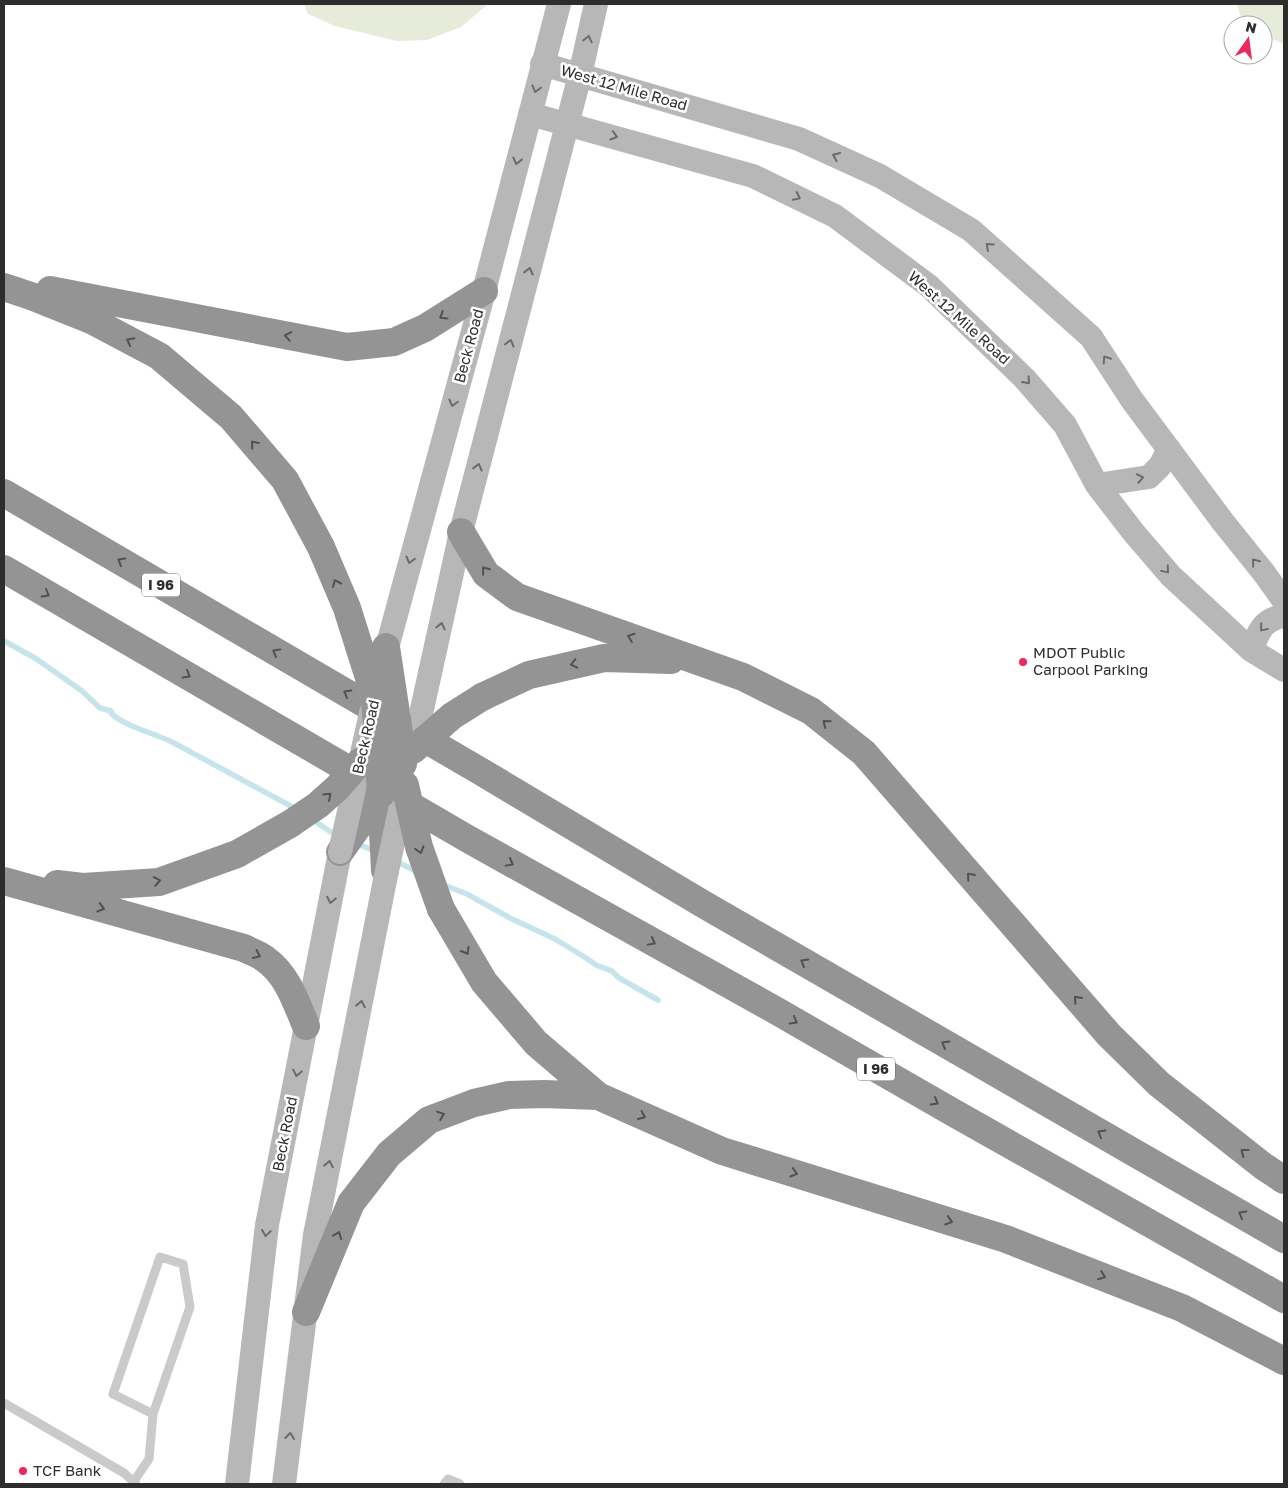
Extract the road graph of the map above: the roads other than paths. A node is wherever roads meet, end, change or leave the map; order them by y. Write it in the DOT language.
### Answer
graph roads {
  1 [pos="559,4"];
  2 [pos="596,4"];
  3 [pos="542,64"];
  4 [pos="580,75"];
  5 [pos="530,114"];
  6 [pos="567,123"];
  7 [pos="4,282"];
  8 [pos="4,287"];
  9 [pos="484,291"];
  10 [pos="1168,448"];
  11 [pos="1097,485"];
  12 [pos="4,493"];
  13 [pos="461,532"];
  14 [pos="4,569"];
  15 [pos="1284,601"];
  16 [pos="1284,616"];
  17 [pos="386,647"];
  18 [pos="1251,650"];
  19 [pos="1284,670"];
  20 [pos="430,673"];
  21 [pos="743,676"];
  22 [pos="375,697"];
  23 [pos="397,719"];
  24 [pos="378,742"];
  25 [pos="360,762"];
  26 [pos="401,773"];
  27 [pos="340,852"];
  28 [pos="4,880"];
  29 [pos="385,880"];
  30 [pos="306,1026"];
  31 [pos="598,1096"];
  32 [pos="1284,1180"];
  33 [pos="1284,1239"];
  34 [pos="1284,1299"];
  35 [pos="306,1312"];
  36 [pos="1284,1361"];
  37 [pos="4,1403"];
  38 [pos="153,1414"];
  39 [pos="135,1482"];
  40 [pos="237,1484"];
  41 [pos="284,1484"];
  42 [pos="444,1484"];
  43 [pos="460,1484"];
  1 -- 3 [label="main road, Beck Road"];
  4 -- 2 [label="main road, one-way"];
  3 -- 4 [label="main road, West 12 Mile Road"];
  3 -- 5 [label="main road, Beck Road, one-way"];
  4 -- 6 [label="main road"];
  10 -- 4 [label="main road, West 12 Mile Road, one-way"];
  5 -- 6 [label="main road, West 12 Mile Road"];
  5 -- 9 [label="main road, Beck Road, one-way"];
  6 -- 11 [label="main road, West 12 Mile Road, one-way"];
  13 -- 6 [label="main road, one-way"];
  9 -- 7 [label="highway, one-way"];
  22 -- 8 [label="highway, one-way"];
  9 -- 17 [label="main road, Beck Road, one-way"];
  11 -- 10 [label="main road, one-way"];
  15 -- 10 [label="main road, West 12 Mile Road, one-way"];
  11 -- 18 [label="main road, West 12 Mile Road, one-way"];
  33 -- 12 [label="highway, I 96, one-way"];
  20 -- 13 [label="main road, one-way"];
  21 -- 13 [label="highway, one-way"];
  14 -- 34 [label="highway, I 96, one-way"];
  16 -- 18 [label="main road, one-way"];
  17 -- 22 [label="main road, Beck Road"];
  17 -- 23 [label="highway"];
  18 -- 19 [label="main road, West 12 Mile Road"];
  20 -- 23 [label="highway, bridge"];
  20 -- 26 [label="main road, bridge"];
  21 -- 26 [label="highway, one-way, bridge"];
  32 -- 21 [label="highway, one-way"];
  22 -- 24 [label="highway, bridge"];
  22 -- 25 [label="main road, Beck Road, bridge"];
  23 -- 24 [label="highway"];
  23 -- 26 [label="highway, bridge"];
  24 -- 25 [label="highway, bridge"];
  24 -- 26 [label="highway, bridge"];
  25 -- 27 [label="main road, Beck Road, bridge"];
  28 -- 25 [label="highway, one-way, bridge"];
  26 -- 27 [label="highway, bridge"];
  26 -- 29 [label="highway, bridge"];
  26 -- 31 [label="highway, one-way, bridge"];
  27 -- 30 [label="main road, Beck Road, one-way"];
  28 -- 30 [label="highway, one-way"];
  35 -- 29 [label="main road, one-way"];
  30 -- 40 [label="main road, Beck Road, one-way"];
  35 -- 31 [label="highway, one-way"];
  31 -- 36 [label="highway, one-way"];
  41 -- 35 [label="main road, one-way"];
  37 -- 39 [label="lane"];
  38 -- 38 [label="lane"];
  38 -- 39 [label="lane"];
  42 -- 43 [label="lane"];
}
